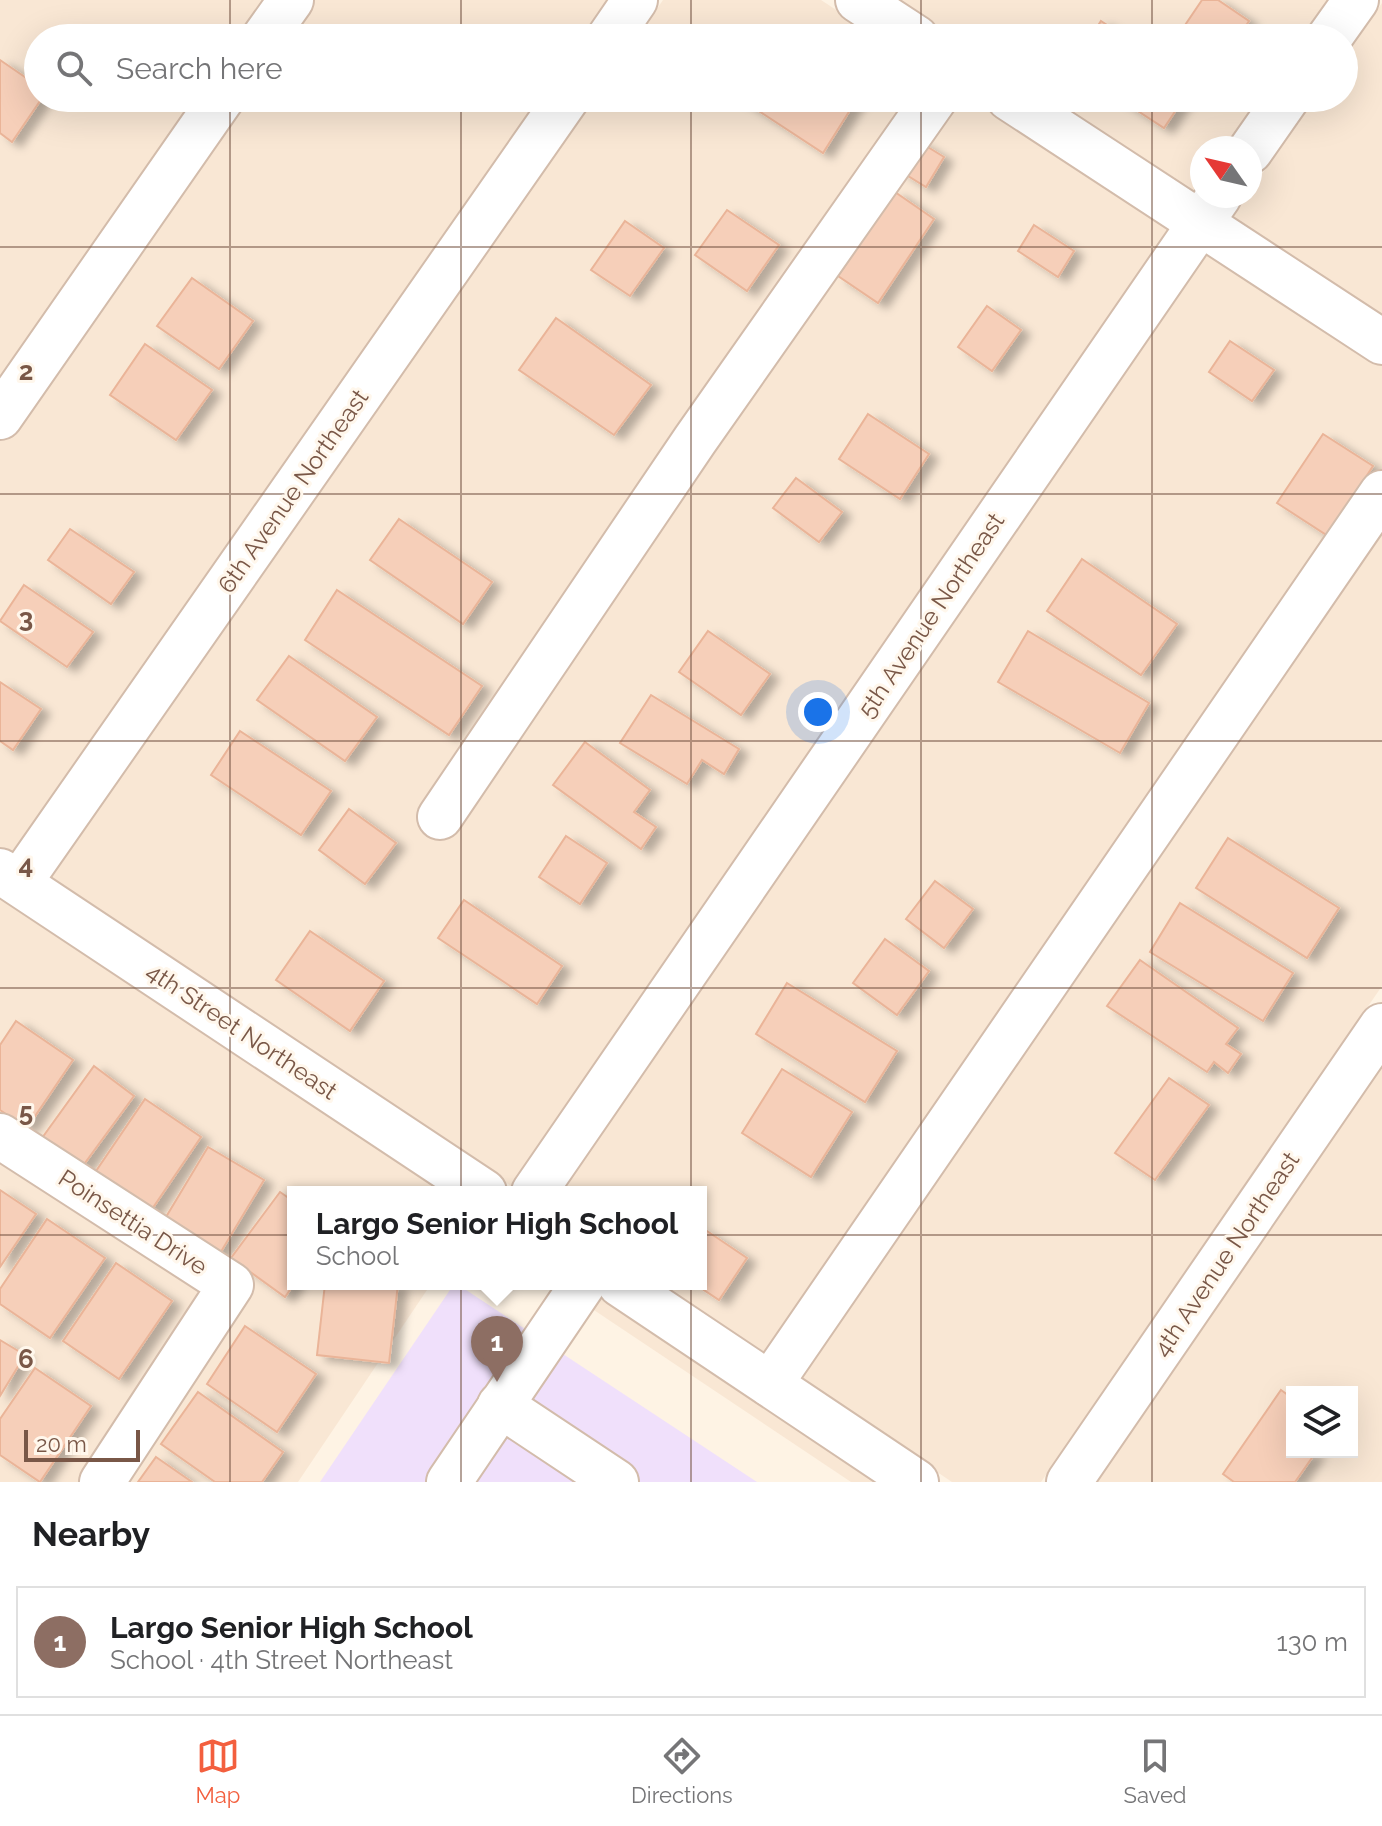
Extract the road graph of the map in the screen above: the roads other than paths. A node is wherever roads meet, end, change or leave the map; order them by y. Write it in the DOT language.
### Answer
graph roads {
  1 [pos="291,0"];
  2 [pos="635,0"];
  3 [pos="858,0"];
  4 [pos="1356,0"];
  5 [pos="274,24"];
  6 [pos="619,24"];
  7 [pos="895,24"];
  8 [pos="1339,24"];
  9 [pos="212,112"];
  10 [pos="557,112"];
  11 [pos="925,112"];
  12 [pos="1034,112"];
  13 [pos="1277,112"];
  14 [pos="1260,136"];
  15 [pos="1210,209"];
  16 [pos="1382,342"];
  17 [pos="0,417"];
  18 [pos="1382,493"];
  19 [pos="440,817"];
  20 [pos="9,877"];
  21 [pos="1382,1026"];
  22 [pos="0,1136"];
  23 [pos="475,1186"];
  24 [pos="538,1186"];
  25 [pos="579,1290"];
  26 [pos="629,1290"];
  27 [pos="770,1384"];
  28 [pos="500,1405"];
  29 [pos="102,1482"];
  30 [pos="449,1482"];
  31 [pos="616,1482"];
  32 [pos="916,1482"];
  33 [pos="1069,1482"];
  1 -- 5 [label="street"];
  2 -- 6 [label="street"];
  3 -- 7 [label="street"];
  4 -- 8 [label="street"];
  9 -- 17 [label="street"];
  10 -- 20 [label="street, 6th Avenue Northeast"];
  11 -- 19 [label="street"];
  12 -- 15 [label="street"];
  13 -- 14 [label="street"];
  15 -- 16 [label="street"];
  15 -- 24 [label="street, 5th Avenue Northeast"];
  18 -- 27 [label="street"];
  20 -- 23 [label="street, 4th Street Northeast"];
  21 -- 33 [label="street, 4th Avenue Northeast"];
  22 -- 29 [label="street, Poinsettia Drive"];
  25 -- 28 [label="street"];
  26 -- 27 [label="street"];
  27 -- 32 [label="street"];
  28 -- 30 [label="street"];
  28 -- 31 [label="street"];
}
